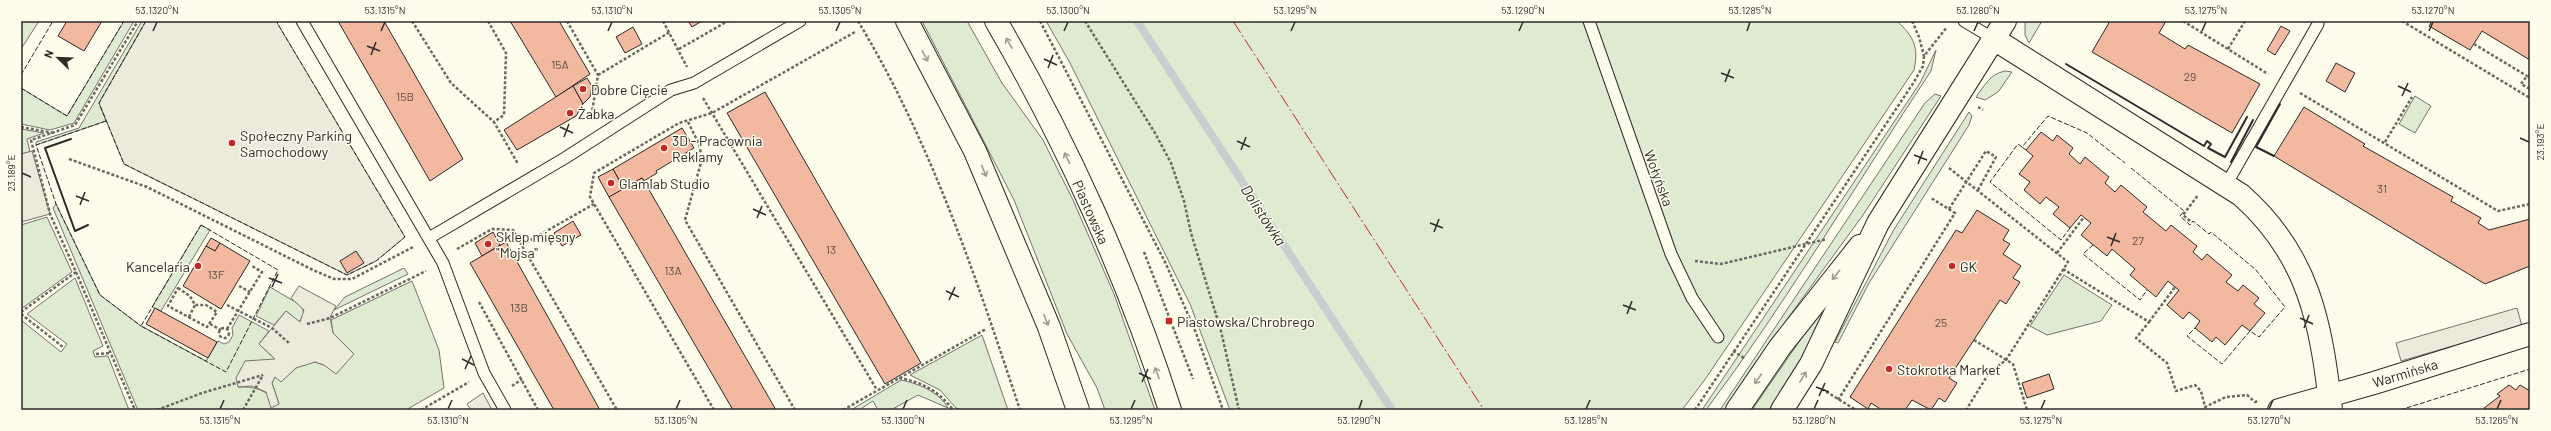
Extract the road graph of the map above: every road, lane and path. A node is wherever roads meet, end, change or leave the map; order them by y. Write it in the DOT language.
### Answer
graph roads {
  1 [pos="138,21"];
  2 [pos="302,21"];
  3 [pos="412,21"];
  4 [pos="488,21"];
  5 [pos="567,21"];
  6 [pos="663,21"];
  7 [pos="728,21"];
  8 [pos="800,21"];
  9 [pos="858,21"];
  10 [pos="907,21"];
  11 [pos="996,21"];
  12 [pos="1040,21"];
  13 [pos="1085,21"];
  14 [pos="1589,21"];
  15 [pos="1912,21"];
  16 [pos="1951,21"];
  17 [pos="1964,21"];
  18 [pos="2005,21"];
  19 [pos="2182,21"];
  20 [pos="2245,21"];
  21 [pos="2402,21"];
  22 [pos="2318,24"];
  23 [pos="670,32"];
  24 [pos="855,32"];
  25 [pos="1994,39"];
  26 [pos="2474,44"];
  27 [pos="679,49"];
  28 [pos="2228,49"];
  29 [pos="1924,56"];
  30 [pos="598,75"];
  31 [pos="2529,77"];
  32 [pos="694,83"];
  33 [pos="2284,83"];
  34 [pos="2530,89"];
  35 [pos="2412,97"];
  36 [pos="2530,98"];
  37 [pos="712,113"];
  38 [pos="494,122"];
  39 [pos="688,122"];
  40 [pos="21,127"];
  41 [pos="55,133"];
  42 [pos="600,135"];
  43 [pos="2385,142"];
  44 [pos="69,159"];
  45 [pos="1949,168"];
  46 [pos="528,180"];
  47 [pos="1968,182"];
  48 [pos="2226,185"];
  49 [pos="1978,190"];
  50 [pos="2201,192"];
  51 [pos="1930,198"];
  52 [pos="594,204"];
  53 [pos="2530,204"];
  54 [pos="1949,209"];
  55 [pos="2084,217"];
  56 [pos="2190,221"];
  57 [pos="1878,223"];
  58 [pos="429,238"];
  59 [pos="1828,239"];
  60 [pos="1668,244"];
  61 [pos="1806,244"];
  62 [pos="522,245"];
  63 [pos="1144,252"];
  64 [pos="456,253"];
  65 [pos="2057,253"];
  66 [pos="252,266"];
  67 [pos="2063,269"];
  68 [pos="76,272"];
  69 [pos="239,286"];
  70 [pos="2175,287"];
  71 [pos="250,292"];
  72 [pos="195,304"];
  73 [pos="227,305"];
  74 [pos="238,311"];
  75 [pos="21,313"];
  76 [pos="188,317"];
  77 [pos="2149,322"];
  78 [pos="210,324"];
  79 [pos="227,329"];
  80 [pos="986,329"];
  81 [pos="221,330"];
  82 [pos="2530,334"];
  83 [pos="1718,336"];
  84 [pos="1974,340"];
  85 [pos="290,344"];
  86 [pos="63,347"];
  87 [pos="111,352"];
  88 [pos="96,354"];
  89 [pos="2006,360"];
  90 [pos="484,373"];
  91 [pos="899,378"];
  92 [pos="1193,379"];
  93 [pos="1818,387"];
  94 [pos="877,390"];
  95 [pos="1838,400"];
  96 [pos="2330,403"];
  97 [pos="2270,405"];
  98 [pos="135,410"];
  99 [pos="157,410"];
  100 [pos="243,410"];
  101 [pos="421,410"];
  102 [pos="505,410"];
  103 [pos="617,410"];
  104 [pos="714,410"];
  105 [pos="795,410"];
  106 [pos="843,410"];
  107 [pos="953,410"];
  108 [pos="1020,410"];
  109 [pos="1078,410"];
  110 [pos="1170,410"];
  111 [pos="1223,410"];
  112 [pos="1239,410"];
  113 [pos="1694,410"];
  114 [pos="1737,410"];
  115 [pos="1782,410"];
  116 [pos="1856,410"];
  117 [pos="1966,410"];
  118 [pos="2027,410"];
  1 -- 41 [label="path"];
  2 -- 58 [label="lane"];
  3 -- 38 [label="path"];
  4 -- 38 [label="path"];
  5 -- 30 [label="path"];
  6 -- 23 [label="path"];
  7 -- 27 [label="path"];
  8 -- 32 [label="lane"];
  9 -- 108 [label="path"];
  10 -- 109 [label="street, one-way"];
  110 -- 11 [label="street, Piastowska, one-way"];
  12 -- 111 [label="path"];
  13 -- 112 [label="path"];
  14 -- 60 [label="lane, Wołyńska"];
  15 -- 29 [label="path"];
  16 -- 29 [label="path"];
  17 -- 25 [label="lane"];
  18 -- 25 [label="street"];
  19 -- 28 [label="path"];
  20 -- 28 [label="path"];
  21 -- 36 [label="path"];
  22 -- 33 [label="lane"];
  23 -- 27 [label="path"];
  23 -- 30 [label="path"];
  24 -- 37 [label="path"];
  25 -- 48 [label="street"];
  25 -- 57 [label="street"];
  26 -- 31 [label="path"];
  27 -- 32 [label="path"];
  28 -- 33 [label="path"];
  29 -- 61 [label="path"];
  30 -- 42 [label="path"];
  31 -- 34 [label="path"];
  32 -- 37 [label="path"];
  32 -- 42 [label="lane"];
  33 -- 43 [label="path"];
  33 -- 48 [label="lane"];
  35 -- 43 [label="path"];
  37 -- 39 [label="path"];
  37 -- 94 [label="path"];
  38 -- 46 [label="path"];
  39 -- 52 [label="path"];
  39 -- 105 [label="path"];
  40 -- 41 [label="path"];
  41 -- 68 [label="path"];
  42 -- 46 [label="lane"];
  43 -- 53 [label="path"];
  44 -- 58 [label="path"];
  45 -- 47 [label="path"];
  46 -- 58 [label="lane"];
  47 -- 49 [label="path"];
  47 -- 49 [label="path"];
  47 -- 54 [label="path"];
  48 -- 96 [label="street"];
  49 -- 65 [label="path"];
  50 -- 56 [label="path"];
  51 -- 54 [label="path"];
  52 -- 62 [label="path"];
  52 -- 104 [label="path"];
  54 -- 95 [label="path"];
  55 -- 65 [label="path"];
  57 -- 114 [label="street, one-way"];
  115 -- 57 [label="street, one-way"];
  58 -- 90 [label="lane"];
  59 -- 61 [label="path"];
  60 -- 61 [label="path"];
  60 -- 83 [label="lane, Wołyńska"];
  61 -- 113 [label="path"];
  62 -- 64 [label="path"];
  62 -- 103 [label="path"];
  63 -- 92 [label="path"];
  65 -- 67 [label="path"];
  66 -- 71 [label="path"];
  67 -- 77 [label="path"];
  67 -- 89 [label="path"];
  68 -- 75 [label="path"];
  68 -- 87 [label="path"];
  69 -- 71 [label="path"];
  70 -- 77 [label="path"];
  71 -- 74 [label="path"];
  72 -- 76 [label="path"];
  72 -- 76 [label="path"];
  72 -- 78 [label="path"];
  73 -- 74 [label="path"];
  74 -- 79 [label="path"];
  74 -- 85 [label="path"];
  75 -- 86 [label="path"];
  76 -- 78 [label="path"];
  77 -- 97 [label="path"];
  78 -- 81 [label="path"];
  79 -- 81 [label="path"];
  79 -- 81 [label="path"];
  80 -- 91 [label="path"];
  82 -- 96 [label="street, Warmińska"];
  84 -- 89 [label="path"];
  87 -- 88 [label="path"];
  87 -- 98 [label="path"];
  89 -- 117 [label="path"];
  89 -- 118 [label="path"];
  90 -- 101 [label="path"];
  90 -- 102 [label="lane"];
  91 -- 94 [label="path"];
  91 -- 107 [label="path"];
  93 -- 95 [label="path"];
  94 -- 106 [label="path"];
  95 -- 116 [label="path"];
  96 -- 97 [label="street, Warmińska"];
  99 -- 100 [label="path"];
}
